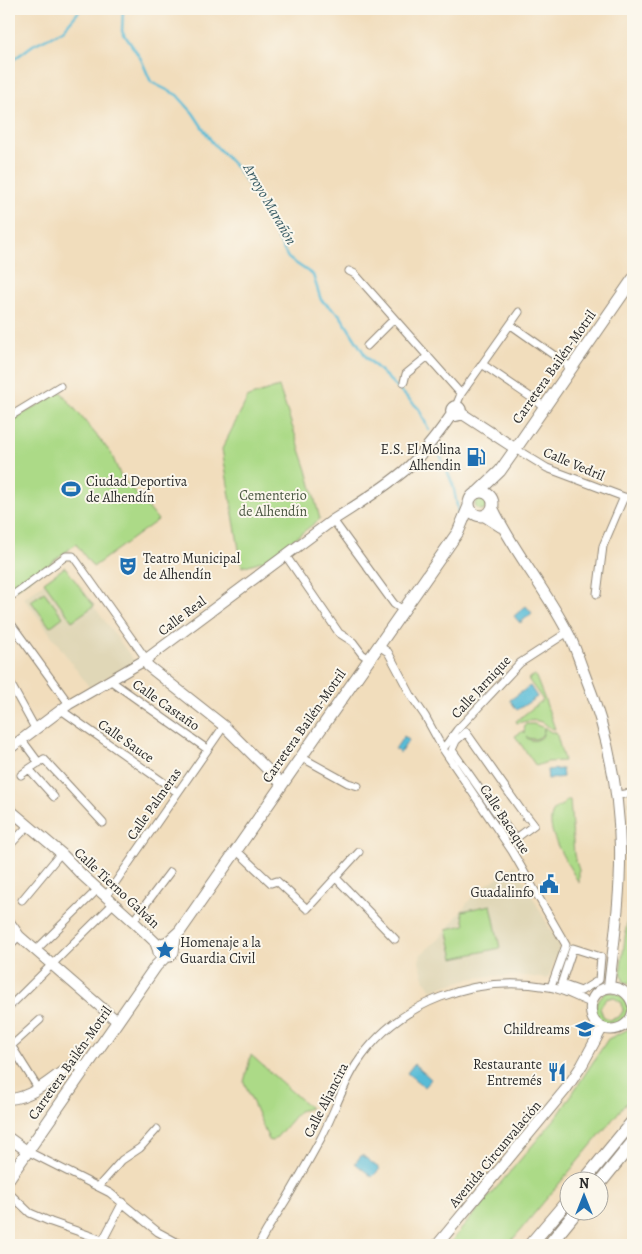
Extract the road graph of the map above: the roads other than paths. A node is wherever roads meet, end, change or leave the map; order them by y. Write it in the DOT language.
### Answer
graph roads {
  1 [pos="349,271"];
  2 [pos="633,279"];
  3 [pos="519,312"];
  4 [pos="394,319"];
  5 [pos="511,325"];
  6 [pos="367,346"];
  7 [pos="428,356"];
  8 [pos="482,364"];
  9 [pos="572,368"];
  10 [pos="404,382"];
  11 [pos="60,386"];
  12 [pos="461,394"];
  13 [pos="545,407"];
  14 [pos="456,411"];
  15 [pos="9,417"];
  16 [pos="516,449"];
  17 [pos="500,471"];
  18 [pos="478,492"];
  19 [pos="624,497"];
  20 [pos="633,498"];
  21 [pos="469,506"];
  22 [pos="487,509"];
  23 [pos="333,520"];
  24 [pos="458,532"];
  25 [pos="286,556"];
  26 [pos="597,594"];
  27 [pos="9,598"];
  28 [pos="404,610"];
  29 [pos="9,621"];
  30 [pos="568,632"];
  31 [pos="379,646"];
  32 [pos="369,659"];
  33 [pos="145,660"];
  34 [pos="9,680"];
  35 [pos="111,681"];
  36 [pos="65,707"];
  37 [pos="224,726"];
  38 [pos="36,730"];
  39 [pos="466,732"];
  40 [pos="22,740"];
  41 [pos="207,749"];
  42 [pos="443,749"];
  43 [pos="9,750"];
  44 [pos="301,757"];
  45 [pos="39,762"];
  46 [pos="29,769"];
  47 [pos="22,775"];
  48 [pos="282,784"];
  49 [pos="358,786"];
  50 [pos="177,792"];
  51 [pos="633,793"];
  52 [pos="616,795"];
  53 [pos="54,797"];
  54 [pos="9,809"];
  55 [pos="103,823"];
  56 [pos="29,825"];
  57 [pos="9,846"];
  58 [pos="236,850"];
  59 [pos="359,852"];
  60 [pos="61,853"];
  61 [pos="170,872"];
  62 [pos="336,878"];
  63 [pos="95,892"];
  64 [pos="106,896"];
  65 [pos="22,900"];
  66 [pos="111,906"];
  67 [pos="133,921"];
  68 [pos="9,922"];
  69 [pos="19,936"];
  70 [pos="395,939"];
  71 [pos="9,946"];
  72 [pos="164,947"];
  73 [pos="36,950"];
  74 [pos="51,964"];
  75 [pos="599,980"];
  76 [pos="552,987"];
  77 [pos="609,987"];
  78 [pos="632,1000"];
  79 [pos="591,1003"];
  80 [pos="9,1007"];
  81 [pos="633,1012"];
  82 [pos="40,1020"];
  83 [pos="117,1021"];
  84 [pos="602,1028"];
  85 [pos="10,1045"];
  86 [pos="84,1070"];
  87 [pos="38,1088"];
  88 [pos="9,1099"];
  89 [pos="633,1121"];
  90 [pos="158,1129"];
  91 [pos="9,1138"];
  92 [pos="633,1142"];
  93 [pos="31,1153"];
  94 [pos="591,1172"];
  95 [pos="609,1172"];
  96 [pos="9,1178"];
  97 [pos="98,1187"];
  98 [pos="9,1193"];
  99 [pos="123,1202"];
  100 [pos="560,1210"];
  101 [pos="568,1222"];
  102 [pos="103,1240"];
  103 [pos="117,1245"];
  104 [pos="182,1245"];
  105 [pos="259,1245"];
  106 [pos="438,1245"];
  107 [pos="530,1245"];
  108 [pos="549,1245"];
  1 -- 4 [label="street"];
  2 -- 9 [label="main road, Carretera Bailén-Motril"];
  3 -- 5 [label="street"];
  4 -- 6 [label="street"];
  4 -- 7 [label="street"];
  5 -- 8 [label="street"];
  5 -- 9 [label="street"];
  7 -- 10 [label="street"];
  7 -- 12 [label="street"];
  8 -- 12 [label="street"];
  8 -- 13 [label="street"];
  9 -- 13 [label="main road, Carretera Bailén-Motril"];
  11 -- 15 [label="street"];
  12 -- 14 [label="street"];
  13 -- 16 [label="main road, Carretera Bailén-Motril"];
  14 -- 16 [label="street"];
  14 -- 23 [label="street, Calle Real"];
  16 -- 17 [label="main road, Carretera Bailén-Motril"];
  16 -- 19 [label="street, Calle Vedril"];
  17 -- 18 [label="main road, Carretera Bailén-Motril"];
  17 -- 22 [label="main road, Carretera Bailén-Motril"];
  18 -- 21 [label="main road, Carretera Bailén-Motril"];
  18 -- 22 [label="main road"];
  19 -- 20 [label="street, Calle Vedril"];
  19 -- 26 [label="street"];
  21 -- 22 [label="main road"];
  21 -- 24 [label="main road, Carretera Bailén-Motril"];
  22 -- 24 [label="main road, Carretera Bailén-Motril"];
  22 -- 30 [label="street"];
  23 -- 25 [label="street, Calle Real"];
  23 -- 28 [label="street"];
  24 -- 28 [label="main road, Carretera Bailén-Motril"];
  25 -- 32 [label="street"];
  25 -- 33 [label="street, Calle Real"];
  27 -- 33 [label="street"];
  28 -- 31 [label="main road, Carretera Bailén-Motril"];
  29 -- 36 [label="street, Calle Sauce"];
  30 -- 42 [label="street, Calle Jarnique"];
  30 -- 52 [label="street"];
  31 -- 32 [label="main road, Carretera Bailén-Motril"];
  31 -- 42 [label="street, Calle Bacaque"];
  32 -- 44 [label="main road, Carretera Bailén-Motril"];
  33 -- 35 [label="street, Calle Real"];
  33 -- 37 [label="street"];
  34 -- 38 [label="street"];
  35 -- 36 [label="street, Calle Real"];
  35 -- 41 [label="street, Calle Castaño"];
  36 -- 38 [label="street, Calle Real"];
  36 -- 50 [label="street, Calle Sauce"];
  37 -- 41 [label="street, Calle Palmeras"];
  37 -- 48 [label="street"];
  38 -- 40 [label="street, Calle Real"];
  39 -- 39 [label="street"];
  40 -- 43 [label="street, Calle Real"];
  40 -- 45 [label="street"];
  41 -- 50 [label="street, Calle Palmeras"];
  42 -- 76 [label="street, Calle Bacaque"];
  44 -- 48 [label="main road, Carretera Bailén-Motril"];
  44 -- 49 [label="street"];
  45 -- 46 [label="street"];
  45 -- 55 [label="street"];
  46 -- 47 [label="street"];
  46 -- 53 [label="street"];
  48 -- 58 [label="main road, Carretera Bailén-Motril"];
  50 -- 64 [label="street, Calle Palmeras"];
  51 -- 52 [label="street"];
  52 -- 77 [label="street"];
  54 -- 56 [label="street, Calle Tierno Galván"];
  56 -- 57 [label="street"];
  56 -- 60 [label="street, Calle Tierno Galván"];
  58 -- 62 [label="street"];
  58 -- 72 [label="main road, Carretera Bailén-Motril"];
  59 -- 62 [label="street"];
  60 -- 64 [label="street, Calle Tierno Galván"];
  60 -- 65 [label="street, Calle Tierno Galván"];
  61 -- 67 [label="street"];
  62 -- 70 [label="street"];
  63 -- 73 [label="street"];
  64 -- 67 [label="street, Calle Tierno Galván"];
  66 -- 74 [label="street"];
  67 -- 72 [label="street, Calle Tierno Galván"];
  68 -- 69 [label="street"];
  69 -- 71 [label="street"];
  69 -- 73 [label="street"];
  72 -- 83 [label="main road, Carretera Bailén-Motril"];
  73 -- 74 [label="street"];
  74 -- 80 [label="street"];
  74 -- 83 [label="street"];
  75 -- 75 [label="street"];
  76 -- 79 [label="street, Calle Aljancira"];
  76 -- 105 [label="street, Calle Aljancira"];
  77 -- 78 [label="street"];
  77 -- 79 [label="street"];
  79 -- 84 [label="street"];
  81 -- 84 [label="street"];
  82 -- 85 [label="street"];
  83 -- 86 [label="main road, Carretera Bailén-Motril"];
  84 -- 106 [label="street, Avenida Circunvalación"];
  85 -- 87 [label="street"];
  86 -- 87 [label="street"];
  86 -- 93 [label="main road, Carretera Bailén-Motril"];
  87 -- 88 [label="street"];
  89 -- 94 [label="highway"];
  90 -- 97 [label="street"];
  91 -- 93 [label="street"];
  92 -- 95 [label="highway"];
  93 -- 96 [label="main road, Carretera Bailén-Motril"];
  93 -- 97 [label="street"];
  97 -- 99 [label="street"];
  98 -- 102 [label="street"];
  99 -- 102 [label="street"];
  99 -- 104 [label="street"];
  100 -- 107 [label="highway"];
  101 -- 108 [label="highway"];
  102 -- 103 [label="street"];
}
